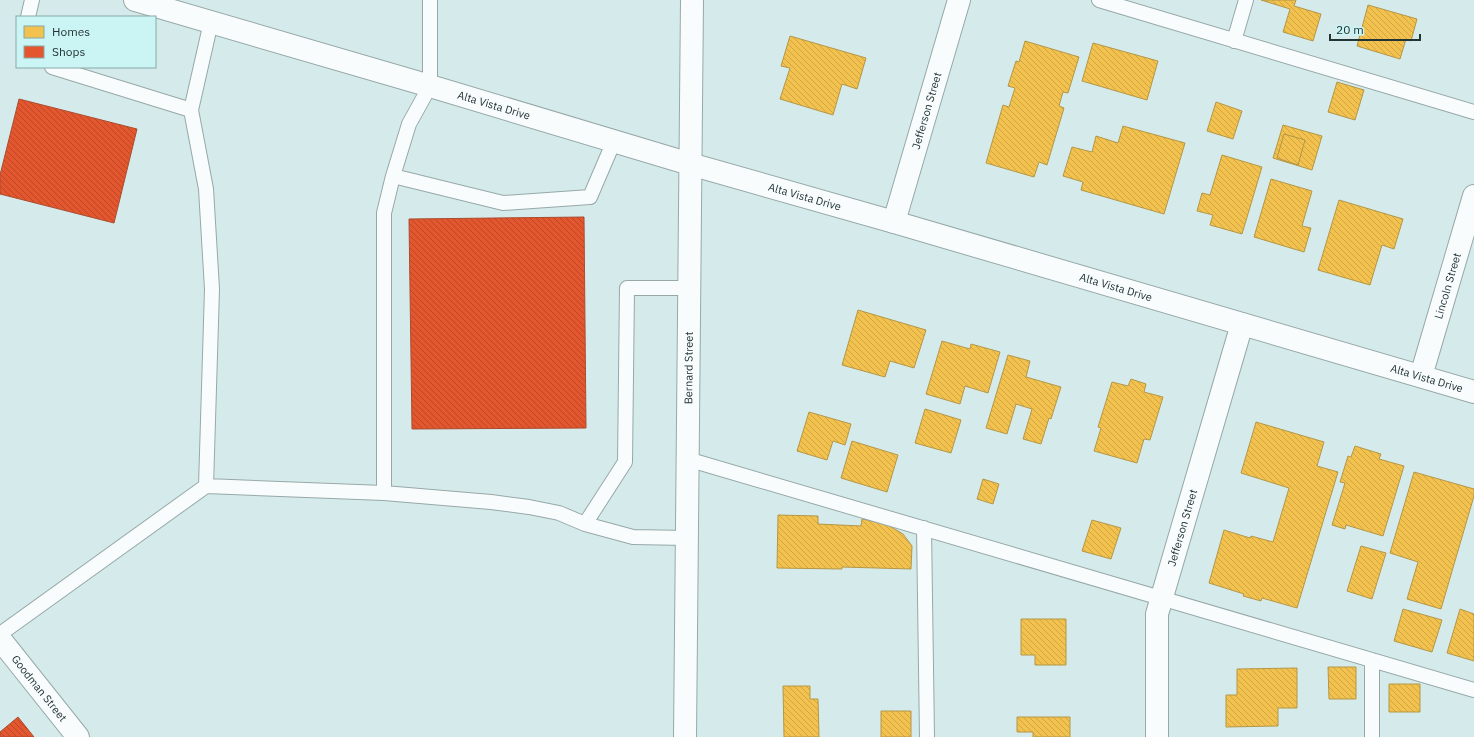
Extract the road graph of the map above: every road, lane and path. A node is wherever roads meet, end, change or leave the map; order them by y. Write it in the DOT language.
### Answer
graph roads {
  1 [pos="32,0"];
  2 [pos="135,0"];
  3 [pos="430,0"];
  4 [pos="692,0"];
  5 [pos="959,0"];
  6 [pos="1098,0"];
  7 [pos="1246,0"];
  8 [pos="172,5"];
  9 [pos="28,16"];
  10 [pos="211,22"];
  11 [pos="1234,41"];
  12 [pos="55,68"];
  13 [pos="430,86"];
  14 [pos="192,110"];
  15 [pos="1474,112"];
  16 [pos="614,141"];
  17 [pos="690,164"];
  18 [pos="393,176"];
  19 [pos="1474,196"];
  20 [pos="894,222"];
  21 [pos="689,288"];
  22 [pos="1242,324"];
  23 [pos="1421,376"];
  24 [pos="1474,392"];
  25 [pos="687,459"];
  26 [pos="206,486"];
  27 [pos="384,493"];
  28 [pos="585,524"];
  29 [pos="924,528"];
  30 [pos="687,538"];
  31 [pos="1162,598"];
  32 [pos="0,634"];
  33 [pos="0,639"];
  34 [pos="1372,660"];
  35 [pos="1474,690"];
  36 [pos="78,737"];
  37 [pos="685,737"];
  38 [pos="927,737"];
  39 [pos="1158,737"];
  40 [pos="1372,737"];
  1 -- 9 [label="lane"];
  2 -- 8 [label="street, Alta Vista Drive"];
  3 -- 13 [label="lane"];
  4 -- 17 [label="street, Bernard Street"];
  5 -- 20 [label="street, Jefferson Street"];
  6 -- 11 [label="lane"];
  7 -- 11 [label="lane"];
  8 -- 10 [label="street, Alta Vista Drive"];
  10 -- 13 [label="street, Alta Vista Drive"];
  10 -- 14 [label="lane"];
  11 -- 15 [label="lane"];
  12 -- 14 [label="lane"];
  13 -- 16 [label="street, Alta Vista Drive"];
  13 -- 18 [label="lane"];
  14 -- 26 [label="lane"];
  16 -- 17 [label="street, Alta Vista Drive"];
  16 -- 18 [label="lane"];
  17 -- 20 [label="street, Alta Vista Drive"];
  17 -- 21 [label="street, Bernard Street"];
  18 -- 27 [label="lane"];
  19 -- 23 [label="street, Lincoln Street"];
  20 -- 22 [label="street, Alta Vista Drive"];
  21 -- 25 [label="street, Bernard Street"];
  21 -- 28 [label="lane"];
  22 -- 23 [label="street, Alta Vista Drive"];
  22 -- 31 [label="street, Jefferson Street"];
  23 -- 24 [label="street, Alta Vista Drive"];
  25 -- 29 [label="lane"];
  25 -- 30 [label="street, Bernard Street"];
  26 -- 27 [label="lane"];
  26 -- 32 [label="lane"];
  27 -- 28 [label="lane"];
  28 -- 30 [label="lane"];
  29 -- 31 [label="lane"];
  29 -- 38 [label="lane"];
  30 -- 37 [label="street, Bernard Street"];
  31 -- 34 [label="lane"];
  31 -- 39 [label="street, Jefferson Street"];
  33 -- 36 [label="street, Goodman Street"];
  34 -- 35 [label="lane"];
  34 -- 40 [label="lane"];
}
